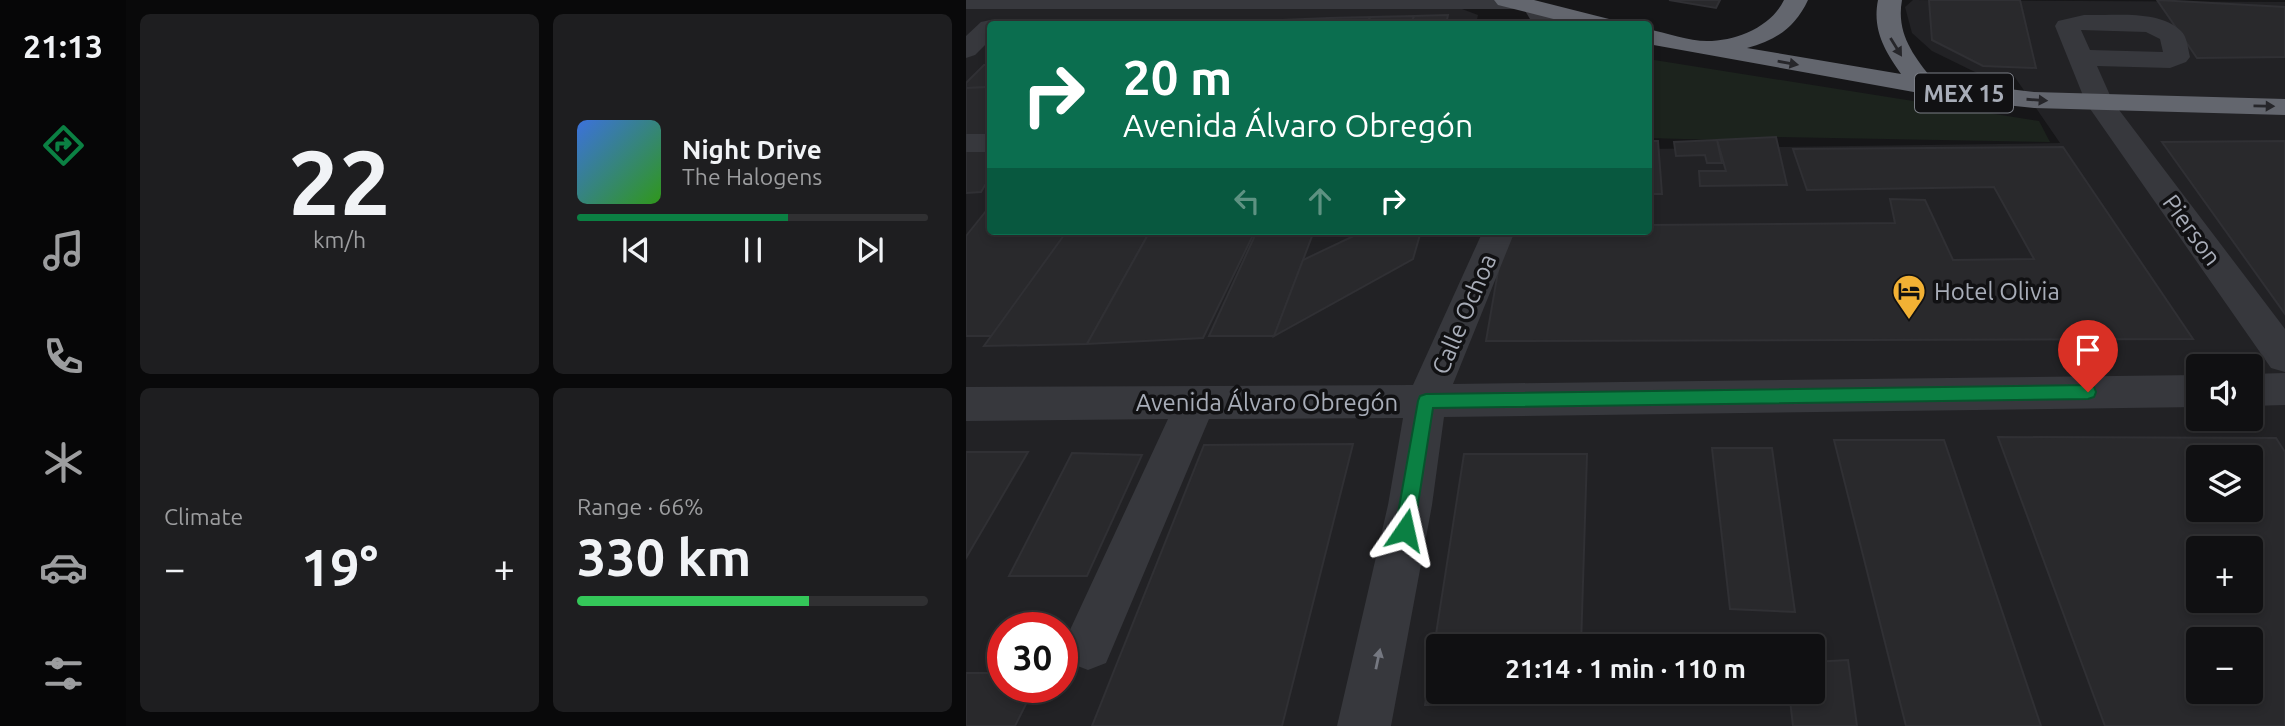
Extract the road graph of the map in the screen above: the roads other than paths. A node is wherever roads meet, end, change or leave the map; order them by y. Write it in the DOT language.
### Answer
graph roads {
  1 [pos="1796,0"];
  2 [pos="1890,0"];
  3 [pos="1018,1"];
  4 [pos="966,2"];
  5 [pos="1525,9"];
  6 [pos="997,21"];
  7 [pos="1585,21"];
  8 [pos="987,31"];
  9 [pos="1652,37"];
  10 [pos="1703,48"];
  11 [pos="966,50"];
  12 [pos="2081,58"];
  13 [pos="1925,87"];
  14 [pos="2100,103"];
  15 [pos="2285,107"];
  16 [pos="966,143"];
  17 [pos="987,143"];
  18 [pos="1497,235"];
  19 [pos="2285,357"];
  20 [pos="2285,389"];
  21 [pos="2263,390"];
  22 [pos="2186,391"];
  23 [pos="1197,401"];
  24 [pos="1426,401"];
  25 [pos="966,404"];
  26 [pos="1088,645"];
  27 [pos="1364,726"];
  1 -- 10 [label="highway"];
  2 -- 13 [label="highway, one-way"];
  3 -- 4 [label="street"];
  3 -- 5 [label="street"];
  3 -- 6 [label="street"];
  5 -- 7 [label="highway"];
  8 -- 11 [label="street"];
  9 -- 10 [label="highway, MEX 15"];
  10 -- 13 [label="highway, MEX 15, one-way"];
  12 -- 14 [label="street, Pierson"];
  13 -- 14 [label="highway, MEX 15, one-way"];
  14 -- 15 [label="highway, MEX 15, one-way"];
  14 -- 19 [label="street, Pierson"];
  16 -- 17 [label="street"];
  18 -- 24 [label="street, Calle Ochoa"];
  20 -- 21 [label="street"];
  22 -- 24 [label="street, Avenida Álvaro Obregón"];
  23 -- 24 [label="street, Avenida Álvaro Obregón"];
  23 -- 25 [label="street, Avenida Álvaro Obregón"];
  23 -- 26 [label="street"];
  27 -- 24 [label="street, Calle Ochoa, one-way"];
}
